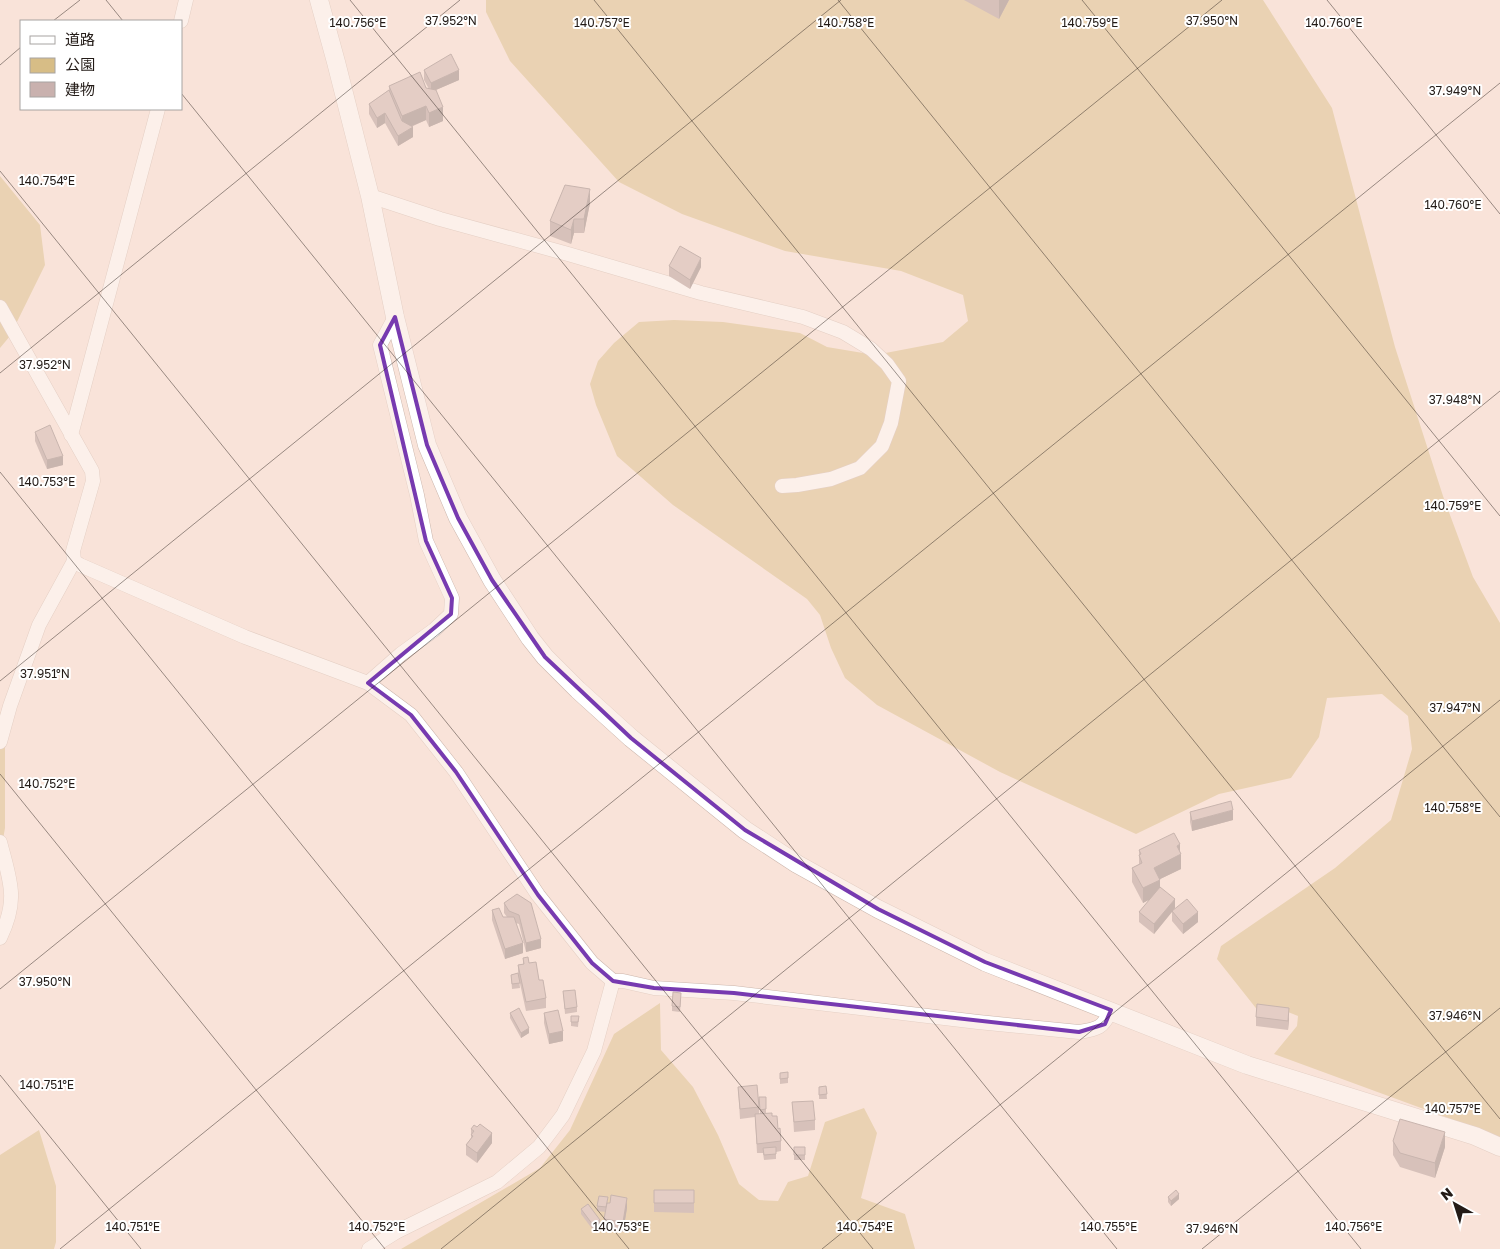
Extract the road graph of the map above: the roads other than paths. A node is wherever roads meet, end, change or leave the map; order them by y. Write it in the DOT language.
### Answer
graph roads {
  1 [pos="186,0"];
  2 [pos="318,0"];
  3 [pos="181,20"];
  4 [pos="158,110"];
  5 [pos="370,196"];
  6 [pos="0,306"];
  7 [pos="395,317"];
  8 [pos="71,435"];
  9 [pos="782,486"];
  10 [pos="74,561"];
  11 [pos="368,683"];
  12 [pos="0,742"];
  13 [pos="0,842"];
  14 [pos="0,938"];
  15 [pos="613,981"];
  16 [pos="1111,1010"];
  17 [pos="1500,1147"];
  18 [pos="369,1249"];
  1 -- 3 [label="street"];
  2 -- 5 [label="street"];
  4 -- 8 [label="street"];
  5 -- 7 [label="street"];
  5 -- 9 [label="street"];
  6 -- 8 [label="street"];
  7 -- 11 [label="street"];
  7 -- 16 [label="street"];
  8 -- 10 [label="street"];
  10 -- 11 [label="street"];
  10 -- 12 [label="street"];
  11 -- 15 [label="street"];
  13 -- 14 [label="street"];
  15 -- 16 [label="street"];
  15 -- 18 [label="street"];
  16 -- 17 [label="street"];
}
